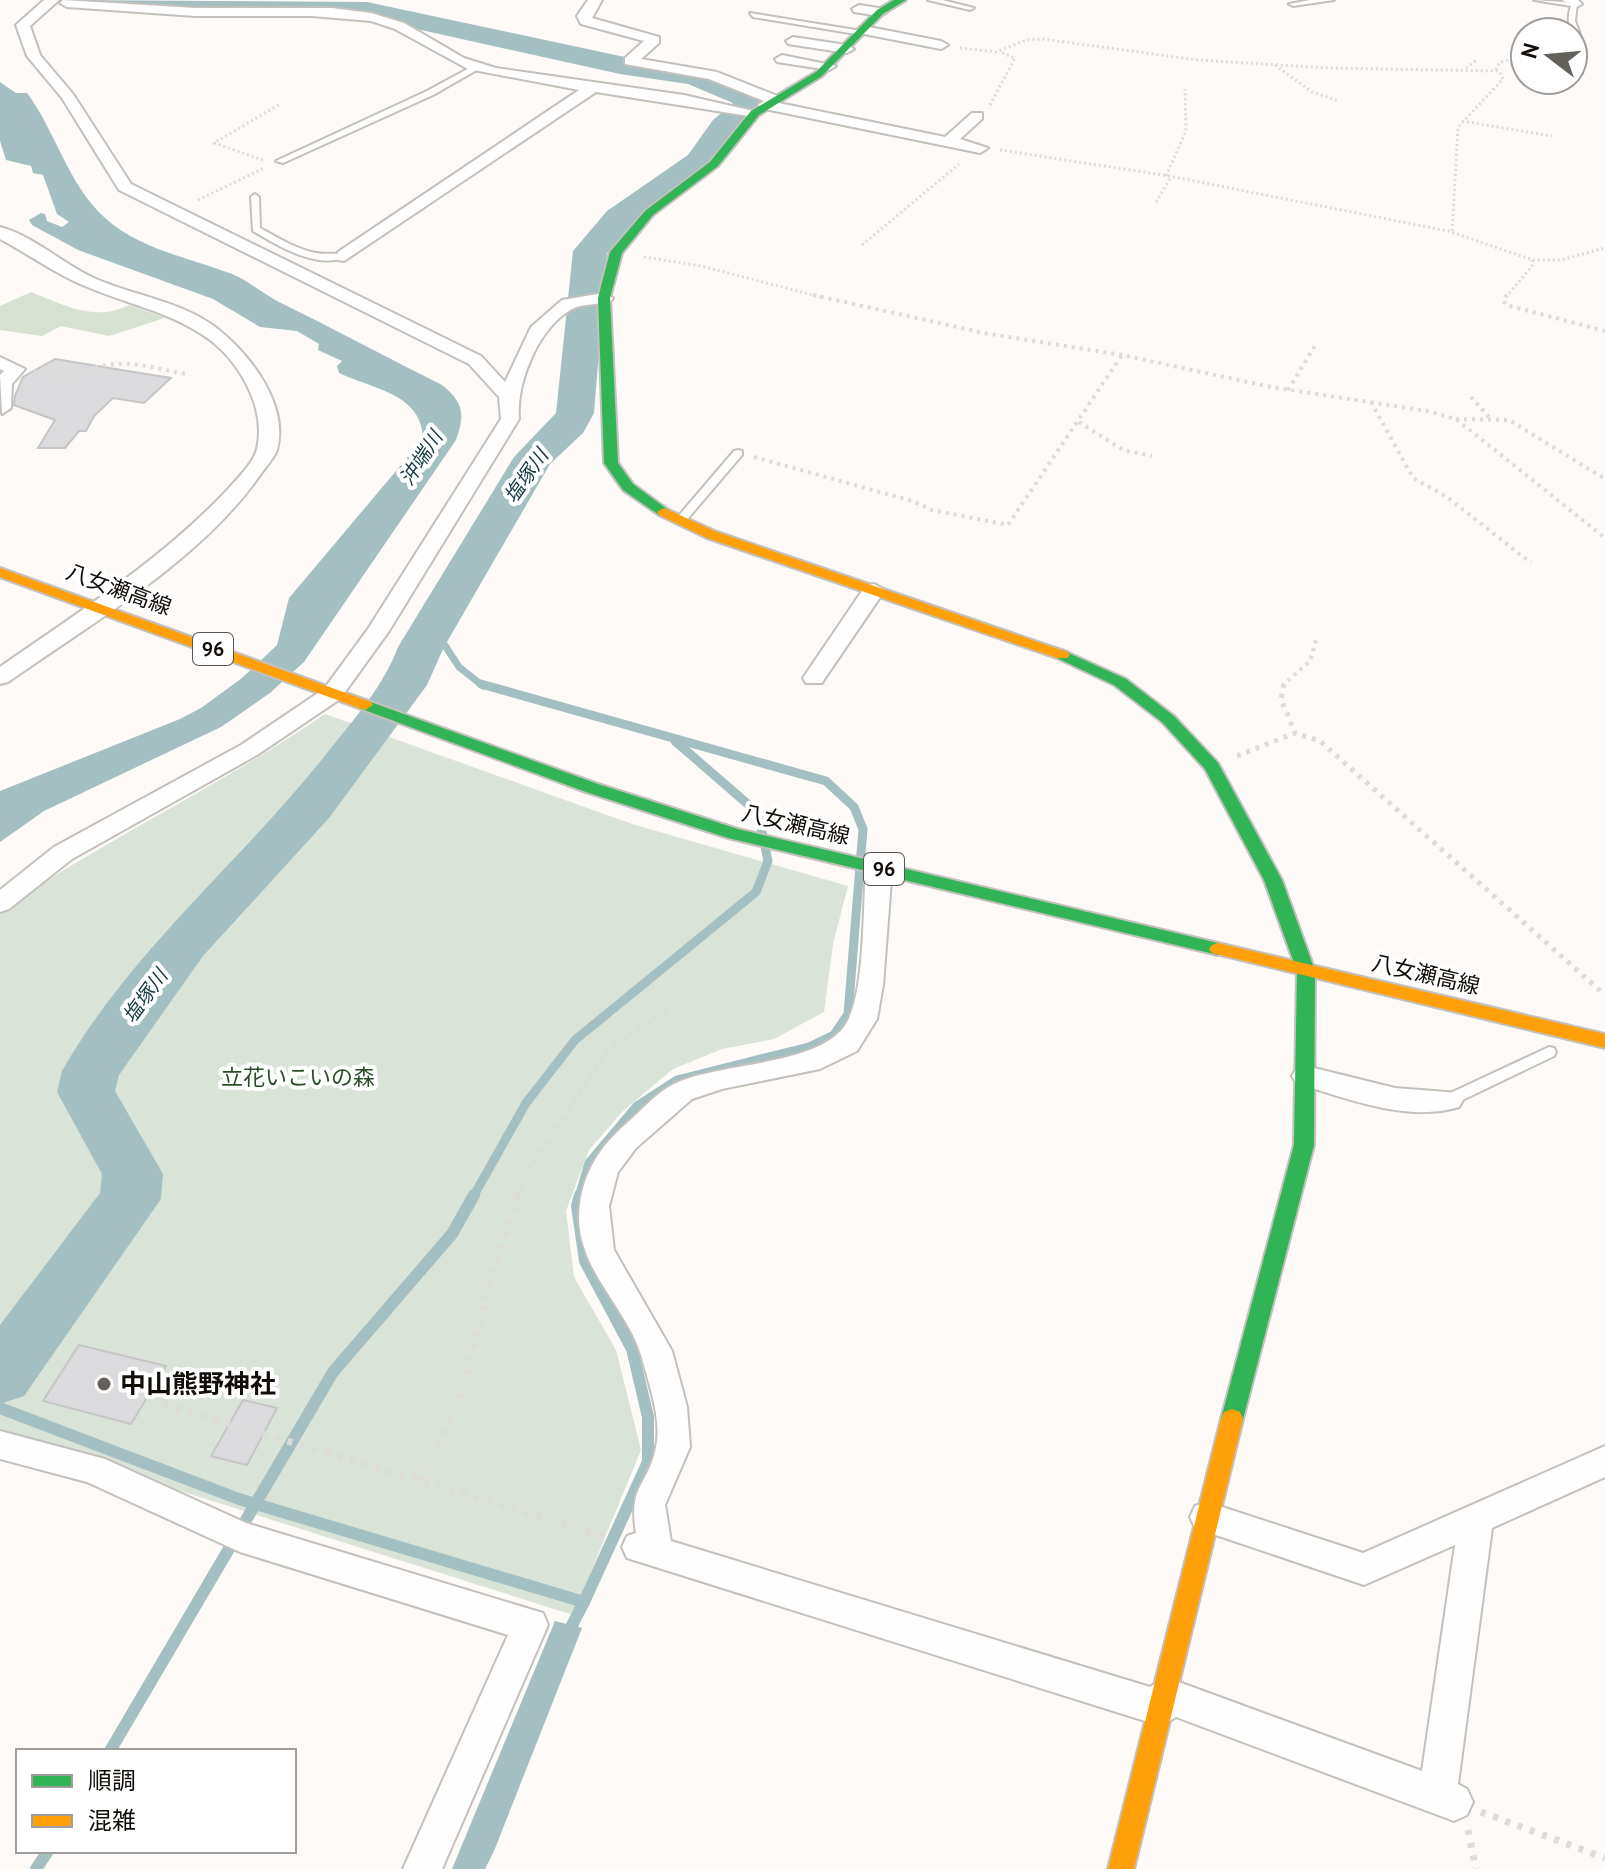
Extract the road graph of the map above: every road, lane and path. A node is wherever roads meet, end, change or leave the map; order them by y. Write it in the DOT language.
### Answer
graph roads {
  1 [pos="595,0"];
  2 [pos="899,0"];
  3 [pos="932,0"];
  4 [pos="1330,0"];
  5 [pos="1538,0"];
  6 [pos="1311,1"];
  7 [pos="60,2"];
  8 [pos="1572,2"];
  9 [pos="1293,4"];
  10 [pos="333,6"];
  11 [pos="970,8"];
  12 [pos="859,9"];
  13 [pos="880,12"];
  14 [pos="753,15"];
  15 [pos="860,30"];
  16 [pos="793,41"];
  17 [pos="941,45"];
  18 [pos="847,49"];
  19 [pos="998,51"];
  20 [pos="782,59"];
  21 [pos="1478,59"];
  22 [pos="1509,60"];
  23 [pos="1275,65"];
  24 [pos="829,66"];
  25 [pos="478,67"];
  26 [pos="1465,69"];
  27 [pos="1496,70"];
  28 [pos="591,89"];
  29 [pos="1185,89"];
  30 [pos="1339,101"];
  31 [pos="280,104"];
  32 [pos="765,106"];
  33 [pos="977,116"];
  34 [pos="1462,120"];
  35 [pos="1552,136"];
  36 [pos="949,141"];
  37 [pos="980,148"];
  38 [pos="280,161"];
  39 [pos="1166,176"];
  40 [pos="1171,177"];
  41 [pos="255,197"];
  42 [pos="198,200"];
  43 [pos="1156,202"];
  44 [pos="0,232"];
  45 [pos="1452,232"];
  46 [pos="862,245"];
  47 [pos="1605,248"];
  48 [pos="616,252"];
  49 [pos="344,256"];
  50 [pos="1532,260"];
  51 [pos="604,298"];
  52 [pos="1605,331"];
  53 [pos="1316,344"];
  54 [pos="1122,355"];
  55 [pos="8,366"];
  56 [pos="187,374"];
  57 [pos="1288,390"];
  58 [pos="508,396"];
  59 [pos="1471,397"];
  60 [pos="1371,402"];
  61 [pos="2,408"];
  62 [pos="1489,418"];
  63 [pos="1456,419"];
  64 [pos="1079,422"];
  65 [pos="738,453"];
  66 [pos="1152,456"];
  67 [pos="1605,479"];
  68 [pos="680,521"];
  69 [pos="1605,538"];
  70 [pos="1531,563"];
  71 [pos="0,572"];
  72 [pos="874,590"];
  73 [pos="100,607"];
  74 [pos="1316,640"];
  75 [pos="0,677"];
  76 [pos="814,678"];
  77 [pos="328,692"];
  78 [pos="1295,733"];
  79 [pos="1212,767"];
  80 [pos="879,868"];
  81 [pos="0,903"];
  82 [pos="1306,971"];
  83 [pos="1605,995"];
  84 [pos="684,998"];
  85 [pos="1605,1041"];
  86 [pos="1549,1052"];
  87 [pos="1306,1076"];
  88 [pos="1449,1100"];
  89 [pos="163,1404"];
  90 [pos="0,1445"];
  91 [pos="1605,1461"];
  92 [pos="420,1481"];
  93 [pos="1207,1517"];
  94 [pos="1476,1519"];
  95 [pos="647,1549"];
  96 [pos="1163,1701"];
  97 [pos="1451,1801"];
  98 [pos="1605,1858"];
  99 [pos="422,1869"];
  100 [pos="1121,1869"];
  101 [pos="1476,1869"];
  1 -- 32 [label="street"];
  2 -- 13 [label="street"];
  3 -- 11 [label="lane"];
  4 -- 6 [label="lane"];
  5 -- 8 [label="lane"];
  6 -- 9 [label="lane"];
  7 -- 10 [label="street"];
  7 -- 58 [label="street"];
  10 -- 25 [label="street"];
  12 -- 13 [label="street"];
  13 -- 15 [label="street"];
  14 -- 15 [label="lane"];
  15 -- 17 [label="street"];
  15 -- 18 [label="street"];
  16 -- 18 [label="street"];
  17 -- 19 [label="path"];
  18 -- 24 [label="street"];
  19 -- 23 [label="path"];
  19 -- 33 [label="path"];
  20 -- 24 [label="street"];
  21 -- 26 [label="path"];
  22 -- 27 [label="path"];
  23 -- 26 [label="path"];
  23 -- 30 [label="path"];
  24 -- 32 [label="street"];
  25 -- 28 [label="street"];
  25 -- 38 [label="lane"];
  26 -- 27 [label="path"];
  27 -- 34 [label="path"];
  28 -- 32 [label="street"];
  28 -- 49 [label="street"];
  29 -- 39 [label="path"];
  31 -- 38 [label="path"];
  32 -- 36 [label="street"];
  32 -- 48 [label="street"];
  33 -- 36 [label="street"];
  34 -- 35 [label="path"];
  34 -- 45 [label="path"];
  36 -- 37 [label="street"];
  37 -- 39 [label="path"];
  37 -- 46 [label="path"];
  38 -- 42 [label="path"];
  39 -- 40 [label="path"];
  40 -- 43 [label="path"];
  40 -- 45 [label="path"];
  41 -- 49 [label="lane"];
  44 -- 73 [label="street"];
  45 -- 50 [label="path"];
  47 -- 50 [label="path"];
  48 -- 51 [label="street"];
  48 -- 54 [label="path"];
  50 -- 52 [label="path"];
  51 -- 58 [label="street"];
  51 -- 68 [label="street"];
  53 -- 57 [label="path"];
  54 -- 57 [label="path"];
  54 -- 64 [label="path"];
  55 -- 56 [label="path"];
  55 -- 61 [label="street"];
  57 -- 60 [label="path"];
  58 -- 77 [label="street"];
  59 -- 62 [label="path"];
  60 -- 63 [label="path"];
  60 -- 70 [label="path"];
  62 -- 63 [label="path"];
  62 -- 67 [label="path"];
  63 -- 69 [label="path"];
  64 -- 65 [label="path"];
  64 -- 66 [label="path"];
  65 -- 68 [label="lane"];
  68 -- 72 [label="street"];
  71 -- 73 [label="street, 八女瀬高線 / 96"];
  72 -- 76 [label="street"];
  72 -- 79 [label="street"];
  73 -- 75 [label="street"];
  73 -- 77 [label="street, 八女瀬高線 / 96"];
  74 -- 78 [label="path"];
  77 -- 80 [label="street, 八女瀬高線 / 96"];
  77 -- 81 [label="street"];
  78 -- 79 [label="path"];
  78 -- 83 [label="path"];
  79 -- 82 [label="street"];
  80 -- 82 [label="street, 八女瀬高線 / 96"];
  80 -- 95 [label="street"];
  82 -- 85 [label="street, 八女瀬高線 / 96"];
  82 -- 87 [label="street"];
  84 -- 92 [label="path"];
  86 -- 88 [label="lane"];
  87 -- 88 [label="street"];
  87 -- 93 [label="street"];
  89 -- 92 [label="path"];
  90 -- 99 [label="street"];
  91 -- 94 [label="street"];
  92 -- 95 [label="path"];
  93 -- 94 [label="street"];
  93 -- 96 [label="street"];
  94 -- 97 [label="street"];
  95 -- 96 [label="street"];
  96 -- 97 [label="street"];
  96 -- 100 [label="street"];
  97 -- 98 [label="path"];
  97 -- 101 [label="path"];
}
